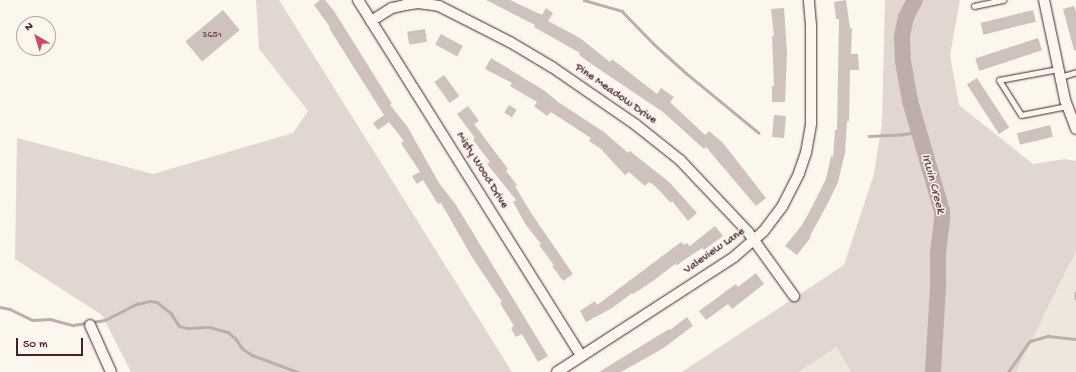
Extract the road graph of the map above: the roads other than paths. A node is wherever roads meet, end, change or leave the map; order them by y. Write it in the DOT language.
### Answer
graph roads {
  1 [pos="358,0"];
  2 [pos="808,0"];
  3 [pos="1003,0"];
  4 [pos="1044,0"];
  5 [pos="974,6"];
  6 [pos="371,21"];
  7 [pos="1076,72"];
  8 [pos="1059,73"];
  9 [pos="1067,106"];
  10 [pos="1076,129"];
  11 [pos="755,240"];
  12 [pos="794,296"];
  13 [pos="90,325"];
  14 [pos="581,356"];
  15 [pos="112,372"];
  16 [pos="557,372"];
  1 -- 6 [label="street, Misty Wood Drive"];
  2 -- 11 [label="street, Valeview Lane"];
  3 -- 5 [label="lane"];
  4 -- 8 [label="street"];
  6 -- 11 [label="street, Pine Meadow Drive"];
  6 -- 14 [label="street, Misty Wood Drive"];
  7 -- 8 [label="lane"];
  8 -- 9 [label="street"];
  8 -- 9 [label="lane"];
  9 -- 10 [label="street"];
  11 -- 12 [label="street, Pine Meadow Drive"];
  11 -- 14 [label="street, Valeview Lane"];
  13 -- 15 [label="street"];
  14 -- 16 [label="street, Valeview Lane"];
}
